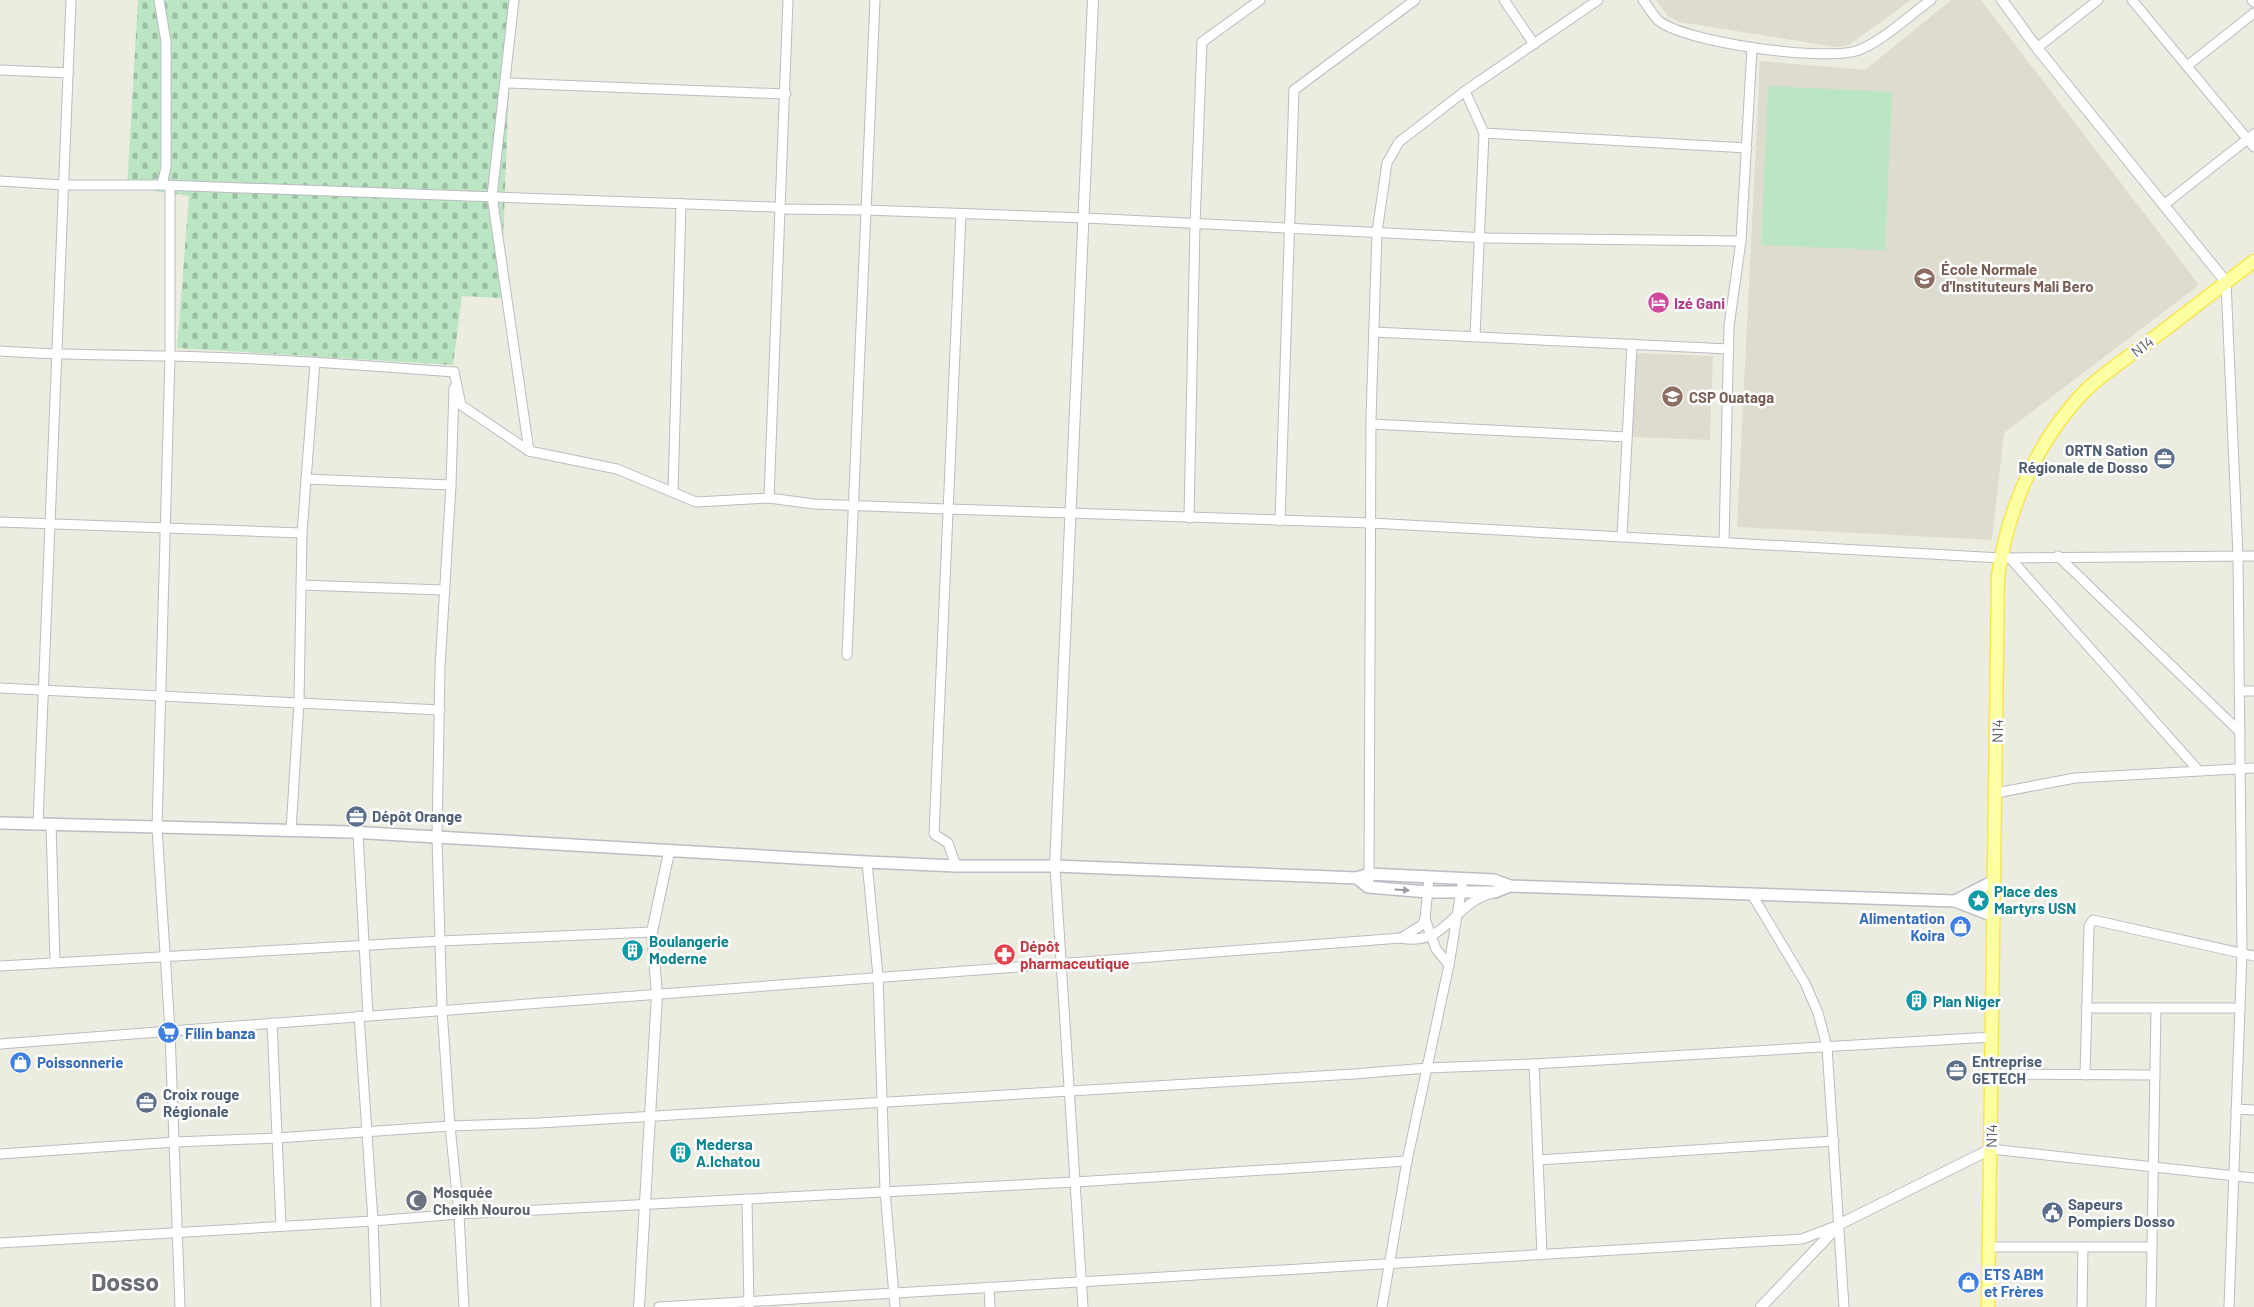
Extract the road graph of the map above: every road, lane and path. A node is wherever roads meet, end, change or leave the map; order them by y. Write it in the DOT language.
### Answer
graph roads {
  1 [pos="72,0"];
  2 [pos="159,0"];
  3 [pos="514,0"];
  4 [pos="788,0"];
  5 [pos="875,0"];
  6 [pos="1094,0"];
  7 [pos="1260,0"];
  8 [pos="1416,0"];
  9 [pos="1504,0"];
  10 [pos="1598,0"];
  11 [pos="1643,0"];
  12 [pos="1931,0"];
  13 [pos="2002,0"];
  14 [pos="2098,0"];
  15 [pos="2132,0"];
  16 [pos="2254,13"];
  17 [pos="1534,44"];
  18 [pos="1752,48"];
  19 [pos="2037,48"];
  20 [pos="2187,66"];
  21 [pos="0,70"];
  22 [pos="68,73"];
  23 [pos="505,82"];
  24 [pos="1465,91"];
  25 [pos="786,94"];
  26 [pos="1484,133"];
  27 [pos="2251,136"];
  28 [pos="2254,147"];
  29 [pos="1746,148"];
  30 [pos="0,181"];
  31 [pos="63,185"];
  32 [pos="166,185"];
  33 [pos="492,196"];
  34 [pos="681,204"];
  35 [pos="2165,204"];
  36 [pos="781,210"];
  37 [pos="866,210"];
  38 [pos="960,214"];
  39 [pos="1085,218"];
  40 [pos="1195,224"];
  41 [pos="1289,228"];
  42 [pos="1377,232"];
  43 [pos="1479,237"];
  44 [pos="1741,241"];
  45 [pos="2254,261"];
  46 [pos="2226,282"];
  47 [pos="1374,332"];
  48 [pos="1474,336"];
  49 [pos="1632,344"];
  50 [pos="1729,349"];
  51 [pos="0,351"];
  52 [pos="57,355"];
  53 [pos="170,356"];
  54 [pos="315,362"];
  55 [pos="454,372"];
  56 [pos="1371,424"];
  57 [pos="1627,437"];
  58 [pos="529,450"];
  59 [pos="306,479"];
  60 [pos="451,485"];
  61 [pos="673,492"];
  62 [pos="769,498"];
  63 [pos="854,505"];
  64 [pos="946,509"];
  65 [pos="1071,514"];
  66 [pos="1189,518"];
  67 [pos="1280,521"];
  68 [pos="0,522"];
  69 [pos="1371,523"];
  70 [pos="50,525"];
  71 [pos="167,529"];
  72 [pos="302,533"];
  73 [pos="1622,537"];
  74 [pos="1724,542"];
  75 [pos="2058,556"];
  76 [pos="2238,556"];
  77 [pos="2254,556"];
  78 [pos="2005,558"];
  79 [pos="301,585"];
  80 [pos="444,590"];
  81 [pos="848,655"];
  82 [pos="0,688"];
  83 [pos="43,690"];
  84 [pos="2239,691"];
  85 [pos="2254,691"];
  86 [pos="161,697"];
  87 [pos="299,702"];
  88 [pos="440,710"];
  89 [pos="2240,732"];
  90 [pos="2240,767"];
  91 [pos="2254,768"];
  92 [pos="2198,770"];
  93 [pos="1996,793"];
  94 [pos="0,823"];
  95 [pos="38,824"];
  96 [pos="51,824"];
  97 [pos="157,828"];
  98 [pos="291,831"];
  99 [pos="358,833"];
  100 [pos="437,838"];
  101 [pos="669,852"];
  102 [pos="867,862"];
  103 [pos="956,866"];
  104 [pos="1054,866"];
  105 [pos="1369,874"];
  106 [pos="1357,878"];
  107 [pos="1429,878"];
  108 [pos="1463,879"];
  109 [pos="1994,881"];
  110 [pos="1510,886"];
  111 [pos="1368,887"];
  112 [pos="1428,892"];
  113 [pos="1495,892"];
  114 [pos="1462,893"];
  115 [pos="1751,893"];
  116 [pos="1955,901"];
  117 [pos="1994,916"];
  118 [pos="1456,917"];
  119 [pos="1425,919"];
  120 [pos="652,932"];
  121 [pos="1430,935"];
  122 [pos="1401,938"];
  123 [pos="1420,940"];
  124 [pos="441,941"];
  125 [pos="364,946"];
  126 [pos="1435,946"];
  127 [pos="2242,952"];
  128 [pos="165,956"];
  129 [pos="2254,956"];
  130 [pos="55,962"];
  131 [pos="1061,963"];
  132 [pos="1449,964"];
  133 [pos="0,966"];
  134 [pos="878,976"];
  135 [pos="657,995"];
  136 [pos="2086,1008"];
  137 [pos="2156,1008"];
  138 [pos="2240,1008"];
  139 [pos="442,1009"];
  140 [pos="364,1016"];
  141 [pos="272,1023"];
  142 [pos="170,1031"];
  143 [pos="1992,1037"];
  144 [pos="0,1044"];
  145 [pos="1827,1047"];
  146 [pos="1534,1064"];
  147 [pos="1427,1068"];
  148 [pos="1992,1074"];
  149 [pos="2085,1075"];
  150 [pos="2155,1075"];
  151 [pos="1069,1092"];
  152 [pos="883,1102"];
  153 [pos="2236,1109"];
  154 [pos="2254,1110"];
  155 [pos="649,1116"];
  156 [pos="450,1126"];
  157 [pos="366,1133"];
  158 [pos="278,1138"];
  159 [pos="1834,1141"];
  160 [pos="175,1142"];
  161 [pos="1991,1149"];
  162 [pos="0,1154"];
  163 [pos="1538,1160"];
  164 [pos="1407,1161"];
  165 [pos="2154,1168"];
  166 [pos="2233,1176"];
  167 [pos="2254,1178"];
  168 [pos="1075,1182"];
  169 [pos="885,1191"];
  170 [pos="747,1199"];
  171 [pos="645,1205"];
  172 [pos="460,1214"];
  173 [pos="373,1221"];
  174 [pos="1840,1224"];
  175 [pos="282,1226"];
  176 [pos="179,1233"];
  177 [pos="0,1243"];
  178 [pos="1989,1247"];
  179 [pos="2083,1247"];
  180 [pos="2152,1247"];
  181 [pos="1542,1255"];
  182 [pos="1390,1264"];
  183 [pos="1081,1282"];
  184 [pos="989,1287"];
  185 [pos="894,1294"];
  186 [pos="749,1304"];
  187 [pos="180,1307"];
  188 [pos="376,1307"];
  189 [pos="464,1307"];
  190 [pos="640,1307"];
  191 [pos="659,1307"];
  192 [pos="895,1307"];
  193 [pos="990,1307"];
  194 [pos="1083,1307"];
  195 [pos="1382,1307"];
  196 [pos="1761,1307"];
  197 [pos="1844,1307"];
  198 [pos="1988,1307"];
  199 [pos="2082,1307"];
  200 [pos="2151,1307"];
  201 [pos="2230,1307"];
  1 -- 22 [label="street"];
  2 -- 32 [label="street"];
  3 -- 23 [label="street"];
  4 -- 25 [label="street"];
  5 -- 37 [label="street"];
  6 -- 39 [label="street"];
  7 -- 40 [label="street"];
  8 -- 41 [label="street"];
  9 -- 17 [label="street"];
  10 -- 17 [label="street"];
  11 -- 18 [label="street"];
  12 -- 18 [label="street"];
  13 -- 19 [label="street"];
  14 -- 19 [label="street"];
  15 -- 20 [label="street"];
  16 -- 20 [label="street"];
  17 -- 24 [label="street"];
  18 -- 29 [label="street"];
  19 -- 35 [label="street"];
  20 -- 27 [label="street"];
  21 -- 22 [label="street"];
  22 -- 31 [label="street"];
  23 -- 25 [label="street"];
  23 -- 33 [label="street"];
  24 -- 26 [label="street"];
  24 -- 42 [label="street"];
  25 -- 36 [label="street"];
  26 -- 29 [label="street"];
  26 -- 43 [label="street"];
  27 -- 28 [label="street"];
  27 -- 35 [label="street"];
  29 -- 44 [label="street"];
  30 -- 31 [label="street"];
  31 -- 32 [label="street"];
  31 -- 52 [label="street"];
  32 -- 33 [label="street"];
  32 -- 53 [label="street"];
  33 -- 34 [label="street"];
  33 -- 58 [label="street"];
  34 -- 36 [label="street"];
  34 -- 61 [label="street"];
  35 -- 46 [label="street"];
  36 -- 37 [label="street"];
  36 -- 62 [label="street"];
  37 -- 38 [label="street"];
  37 -- 63 [label="street"];
  38 -- 39 [label="street"];
  38 -- 64 [label="street"];
  39 -- 40 [label="street"];
  39 -- 65 [label="street"];
  40 -- 41 [label="street"];
  40 -- 66 [label="street"];
  41 -- 42 [label="street"];
  41 -- 67 [label="street"];
  42 -- 43 [label="street"];
  42 -- 47 [label="street"];
  43 -- 44 [label="street"];
  43 -- 48 [label="street"];
  44 -- 50 [label="street"];
  45 -- 46 [label="main road, N14"];
  46 -- 76 [label="street"];
  46 -- 78 [label="main road, N14"];
  47 -- 48 [label="street"];
  47 -- 56 [label="street"];
  48 -- 49 [label="street"];
  49 -- 50 [label="street"];
  49 -- 57 [label="street"];
  50 -- 74 [label="street"];
  51 -- 52 [label="street"];
  52 -- 53 [label="street"];
  52 -- 70 [label="street"];
  53 -- 54 [label="street"];
  53 -- 71 [label="street"];
  54 -- 55 [label="street"];
  54 -- 59 [label="street"];
  55 -- 58 [label="street"];
  55 -- 60 [label="street"];
  56 -- 57 [label="street"];
  56 -- 69 [label="street"];
  57 -- 73 [label="street"];
  58 -- 61 [label="street"];
  59 -- 60 [label="street"];
  59 -- 72 [label="street"];
  60 -- 80 [label="street"];
  61 -- 62 [label="street"];
  62 -- 63 [label="street"];
  63 -- 64 [label="street"];
  63 -- 81 [label="street"];
  64 -- 65 [label="street"];
  64 -- 103 [label="street"];
  65 -- 66 [label="street"];
  65 -- 104 [label="street"];
  66 -- 67 [label="street"];
  67 -- 69 [label="street"];
  68 -- 70 [label="street"];
  69 -- 73 [label="street"];
  69 -- 105 [label="street"];
  70 -- 71 [label="street"];
  70 -- 83 [label="street"];
  71 -- 72 [label="street"];
  71 -- 86 [label="street"];
  72 -- 79 [label="street"];
  73 -- 74 [label="street"];
  74 -- 78 [label="street"];
  75 -- 76 [label="street"];
  75 -- 78 [label="street"];
  75 -- 89 [label="street"];
  76 -- 77 [label="street"];
  76 -- 84 [label="street"];
  78 -- 92 [label="street"];
  78 -- 93 [label="main road, N14"];
  79 -- 80 [label="street"];
  79 -- 87 [label="street"];
  80 -- 88 [label="street"];
  82 -- 83 [label="street"];
  83 -- 86 [label="street"];
  83 -- 95 [label="street"];
  84 -- 85 [label="street"];
  84 -- 89 [label="street"];
  86 -- 87 [label="street"];
  86 -- 97 [label="street"];
  87 -- 88 [label="street"];
  87 -- 98 [label="street"];
  88 -- 100 [label="street"];
  89 -- 90 [label="street"];
  90 -- 91 [label="street"];
  90 -- 92 [label="street"];
  90 -- 127 [label="street"];
  92 -- 93 [label="street"];
  93 -- 109 [label="main road, N14"];
  94 -- 95 [label="main road"];
  95 -- 96 [label="main road"];
  96 -- 97 [label="main road"];
  96 -- 130 [label="street"];
  97 -- 98 [label="main road"];
  97 -- 128 [label="street"];
  98 -- 99 [label="main road"];
  99 -- 100 [label="main road"];
  99 -- 125 [label="street"];
  100 -- 101 [label="main road"];
  100 -- 124 [label="street"];
  101 -- 102 [label="main road"];
  101 -- 120 [label="street"];
  102 -- 103 [label="main road"];
  102 -- 134 [label="street"];
  103 -- 104 [label="main road"];
  104 -- 106 [label="main road"];
  104 -- 131 [label="street"];
  105 -- 106 [label="main road"];
  105 -- 107 [label="main road"];
  105 -- 111 [label="street"];
  106 -- 111 [label="main road"];
  107 -- 108 [label="main road"];
  107 -- 112 [label="street"];
  108 -- 110 [label="main road"];
  108 -- 114 [label="street"];
  109 -- 116 [label="main road"];
  109 -- 117 [label="main road, N14"];
  110 -- 113 [label="main road"];
  110 -- 115 [label="main road"];
  111 -- 112 [label="main road, one-way"];
  112 -- 114 [label="main road"];
  112 -- 119 [label="street"];
  113 -- 114 [label="main road"];
  113 -- 118 [label="street"];
  114 -- 118 [label="street"];
  115 -- 116 [label="main road"];
  115 -- 145 [label="street"];
  116 -- 117 [label="main road"];
  117 -- 143 [label="main road, N14"];
  118 -- 121 [label="street"];
  118 -- 132 [label="street"];
  119 -- 121 [label="street"];
  119 -- 122 [label="street"];
  120 -- 124 [label="street"];
  120 -- 135 [label="street"];
  121 -- 123 [label="street"];
  121 -- 126 [label="street"];
  122 -- 123 [label="street"];
  122 -- 131 [label="street"];
  123 -- 126 [label="street"];
  124 -- 125 [label="street"];
  124 -- 139 [label="street"];
  125 -- 128 [label="street"];
  125 -- 140 [label="street"];
  126 -- 132 [label="street"];
  127 -- 129 [label="street"];
  127 -- 136 [label="street"];
  127 -- 138 [label="street"];
  128 -- 130 [label="street"];
  128 -- 142 [label="street"];
  130 -- 133 [label="street"];
  131 -- 134 [label="street"];
  131 -- 151 [label="street"];
  132 -- 147 [label="street"];
  134 -- 135 [label="street"];
  134 -- 152 [label="street"];
  135 -- 139 [label="street"];
  135 -- 155 [label="street"];
  136 -- 137 [label="street"];
  136 -- 149 [label="street"];
  137 -- 138 [label="street"];
  137 -- 150 [label="street"];
  138 -- 153 [label="street"];
  139 -- 140 [label="street"];
  139 -- 156 [label="street"];
  140 -- 141 [label="street"];
  140 -- 157 [label="street"];
  141 -- 142 [label="street"];
  141 -- 158 [label="street"];
  142 -- 144 [label="street"];
  142 -- 160 [label="street"];
  143 -- 145 [label="street"];
  143 -- 148 [label="main road, N14"];
  145 -- 146 [label="street"];
  145 -- 159 [label="street"];
  146 -- 147 [label="street"];
  146 -- 163 [label="street"];
  147 -- 151 [label="street"];
  147 -- 164 [label="street"];
  148 -- 149 [label="street"];
  148 -- 161 [label="main road, N14"];
  149 -- 150 [label="street"];
  150 -- 165 [label="street"];
  151 -- 152 [label="street"];
  151 -- 168 [label="street"];
  152 -- 155 [label="street"];
  152 -- 169 [label="street"];
  153 -- 154 [label="street"];
  153 -- 166 [label="street"];
  155 -- 156 [label="street"];
  155 -- 171 [label="street"];
  156 -- 157 [label="street"];
  156 -- 172 [label="street"];
  157 -- 158 [label="street"];
  157 -- 173 [label="street"];
  158 -- 160 [label="street"];
  158 -- 175 [label="street"];
  159 -- 163 [label="street"];
  159 -- 174 [label="street"];
  160 -- 162 [label="street"];
  160 -- 176 [label="street"];
  161 -- 165 [label="street"];
  161 -- 174 [label="street"];
  161 -- 178 [label="main road, N14"];
  163 -- 181 [label="street"];
  164 -- 168 [label="street"];
  164 -- 182 [label="street"];
  165 -- 166 [label="street"];
  165 -- 180 [label="street"];
  166 -- 167 [label="street"];
  166 -- 201 [label="street"];
  168 -- 169 [label="street"];
  168 -- 183 [label="street"];
  169 -- 170 [label="street"];
  169 -- 185 [label="street"];
  170 -- 171 [label="street"];
  170 -- 186 [label="street"];
  171 -- 172 [label="street"];
  171 -- 190 [label="street"];
  172 -- 173 [label="street"];
  172 -- 189 [label="street"];
  173 -- 175 [label="street"];
  173 -- 188 [label="street"];
  174 -- 181 [label="street"];
  174 -- 196 [label="street"];
  174 -- 197 [label="street"];
  175 -- 176 [label="street"];
  176 -- 177 [label="street"];
  176 -- 187 [label="street"];
  178 -- 179 [label="street"];
  178 -- 198 [label="main road, N14"];
  179 -- 180 [label="street"];
  179 -- 199 [label="street"];
  180 -- 200 [label="street"];
  181 -- 182 [label="street"];
  182 -- 183 [label="street"];
  182 -- 195 [label="street"];
  183 -- 184 [label="street"];
  183 -- 194 [label="street"];
  184 -- 185 [label="street"];
  184 -- 193 [label="street"];
  185 -- 186 [label="street"];
  185 -- 192 [label="street"];
  186 -- 191 [label="street"];
}
